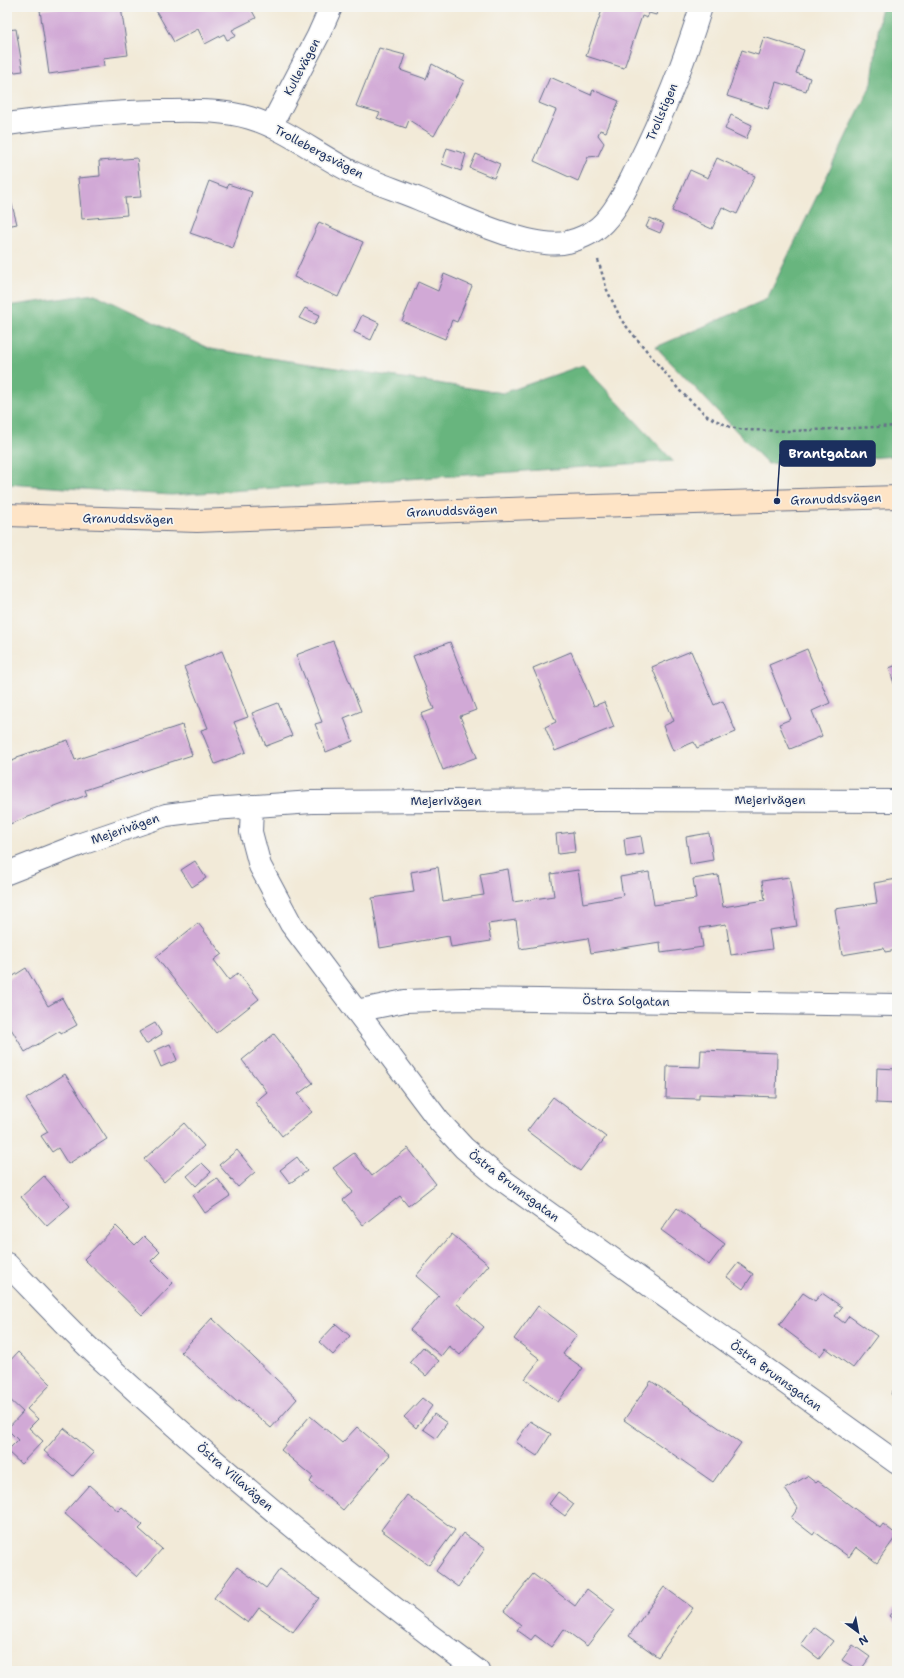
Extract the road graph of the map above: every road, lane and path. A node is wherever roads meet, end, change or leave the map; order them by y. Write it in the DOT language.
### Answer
graph roads {
  1 [pos="331,7"];
  2 [pos="701,7"];
  3 [pos="7,124"];
  4 [pos="271,126"];
  5 [pos="612,213"];
  6 [pos="592,232"];
  7 [pos="897,426"];
  8 [pos="897,497"];
  9 [pos="7,515"];
  10 [pos="897,801"];
  11 [pos="252,806"];
  12 [pos="7,873"];
  13 [pos="897,1006"];
  14 [pos="356,1010"];
  15 [pos="7,1264"];
  16 [pos="897,1463"];
  17 [pos="478,1671"];
  1 -- 4 [label="street, Kullevägen"];
  2 -- 5 [label="street, Trollstigen"];
  3 -- 4 [label="street, Trollebergsvägen"];
  4 -- 6 [label="street, Trollebergsvägen"];
  5 -- 6 [label="street, Trollebergsvägen"];
  6 -- 7 [label="path"];
  8 -- 9 [label="street, Granuddsvägen"];
  10 -- 11 [label="street, Mejerivägen"];
  11 -- 12 [label="street, Mejerivägen"];
  11 -- 14 [label="street, Östra Brunnsgatan"];
  13 -- 14 [label="street, Östra Solgatan"];
  14 -- 16 [label="street, Östra Brunnsgatan"];
  15 -- 17 [label="street, Östra Villavägen"];
}
